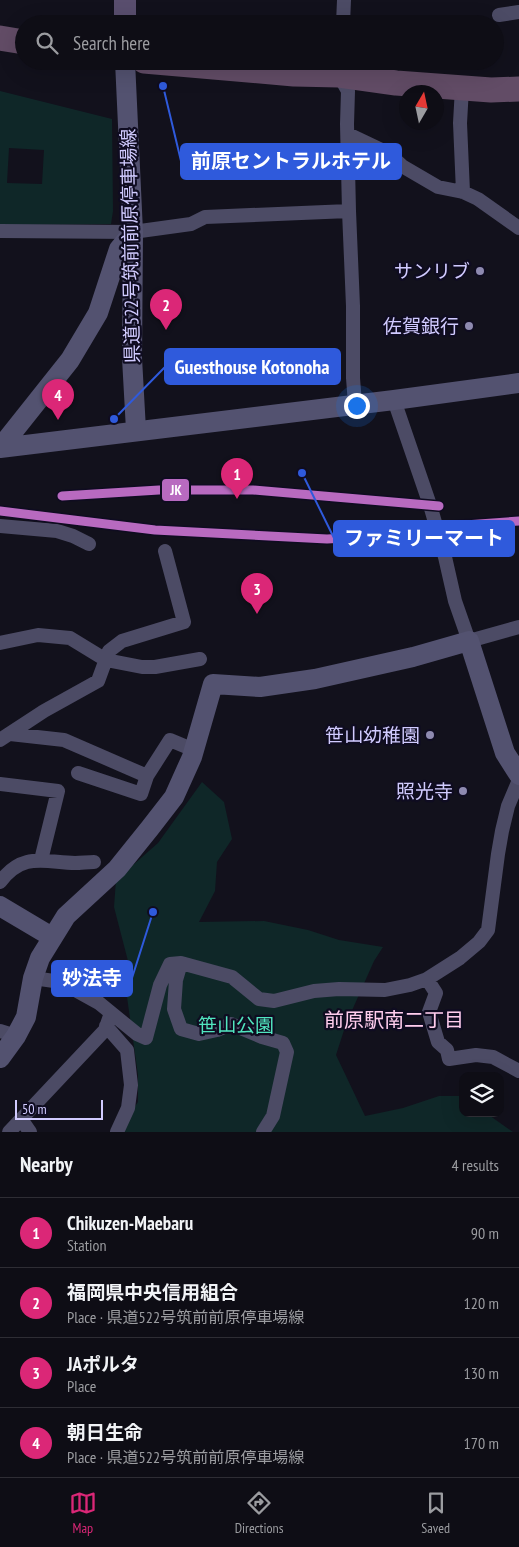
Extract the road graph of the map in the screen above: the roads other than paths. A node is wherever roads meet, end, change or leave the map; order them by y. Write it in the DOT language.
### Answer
graph roads {
  1 [pos="125,0"];
  2 [pos="344,0"];
  3 [pos="519,12"];
  4 [pos="125,15"];
  5 [pos="343,15"];
  6 [pos="499,15"];
  7 [pos="0,38"];
  8 [pos="15,40"];
  9 [pos="125,70"];
  10 [pos="248,70"];
  11 [pos="325,70"];
  12 [pos="341,70"];
  13 [pos="348,70"];
  14 [pos="462,88"];
  15 [pos="519,89"];
  16 [pos="348,134"];
  17 [pos="462,192"];
  18 [pos="349,211"];
  19 [pos="519,228"];
  20 [pos="0,231"];
  21 [pos="133,232"];
  22 [pos="519,383"];
  23 [pos="394,400"];
  24 [pos="355,404"];
  25 [pos="136,430"];
  26 [pos="0,448"];
  27 [pos="0,526"];
  28 [pos="89,544"];
  29 [pos="165,551"];
  30 [pos="519,627"];
  31 [pos="469,640"];
  32 [pos="0,644"];
  33 [pos="200,659"];
  34 [pos="106,660"];
  35 [pos="5,737"];
  36 [pos="194,750"];
  37 [pos="78,773"];
  38 [pos="519,775"];
  39 [pos="148,776"];
  40 [pos="519,780"];
  41 [pos="0,784"];
  42 [pos="41,860"];
  43 [pos="94,862"];
  44 [pos="0,882"];
  45 [pos="0,906"];
  46 [pos="52,937"];
  47 [pos="182,963"];
  48 [pos="34,978"];
  49 [pos="427,979"];
  50 [pos="111,1013"];
  51 [pos="106,1026"];
  52 [pos="8,1034"];
  53 [pos="0,1058"];
  54 [pos="519,1071"];
  55 [pos="21,1119"];
  56 [pos="8,1132"];
  57 [pos="30,1132"];
  58 [pos="117,1132"];
  59 [pos="263,1132"];
  1 -- 4 [label="main road"];
  2 -- 5 [label="street"];
  3 -- 6 [label="street"];
  7 -- 8 [label="highway"];
  9 -- 21 [label="street, 県道522号筑前前原停車場線"];
  10 -- 11 [label="highway"];
  12 -- 16 [label="street"];
  13 -- 14 [label="highway"];
  14 -- 15 [label="highway"];
  14 -- 17 [label="street"];
  16 -- 17 [label="street"];
  16 -- 18 [label="street"];
  17 -- 19 [label="street"];
  18 -- 21 [label="street"];
  18 -- 24 [label="street"];
  20 -- 21 [label="street"];
  21 -- 25 [label="street, 県道522号筑前前原停車場線"];
  21 -- 26 [label="street"];
  22 -- 23 [label="street"];
  23 -- 24 [label="street"];
  23 -- 31 [label="street"];
  24 -- 25 [label="street"];
  25 -- 26 [label="street"];
  27 -- 28 [label="street"];
  29 -- 34 [label="street"];
  30 -- 31 [label="street"];
  31 -- 36 [label="street"];
  31 -- 38 [label="street"];
  32 -- 34 [label="street"];
  33 -- 34 [label="street"];
  34 -- 35 [label="street"];
  35 -- 39 [label="street"];
  36 -- 39 [label="street"];
  36 -- 46 [label="street"];
  37 -- 39 [label="street"];
  40 -- 49 [label="street"];
  41 -- 42 [label="street"];
  42 -- 43 [label="street"];
  42 -- 44 [label="street"];
  45 -- 46 [label="street"];
  46 -- 48 [label="street"];
  47 -- 49 [label="street"];
  47 -- 50 [label="street"];
  47 -- 59 [label="street"];
  48 -- 50 [label="street"];
  48 -- 52 [label="street"];
  49 -- 54 [label="street"];
  50 -- 51 [label="street"];
  51 -- 55 [label="street"];
  51 -- 58 [label="street"];
  52 -- 53 [label="street"];
  55 -- 56 [label="street"];
  55 -- 57 [label="street"];
}
